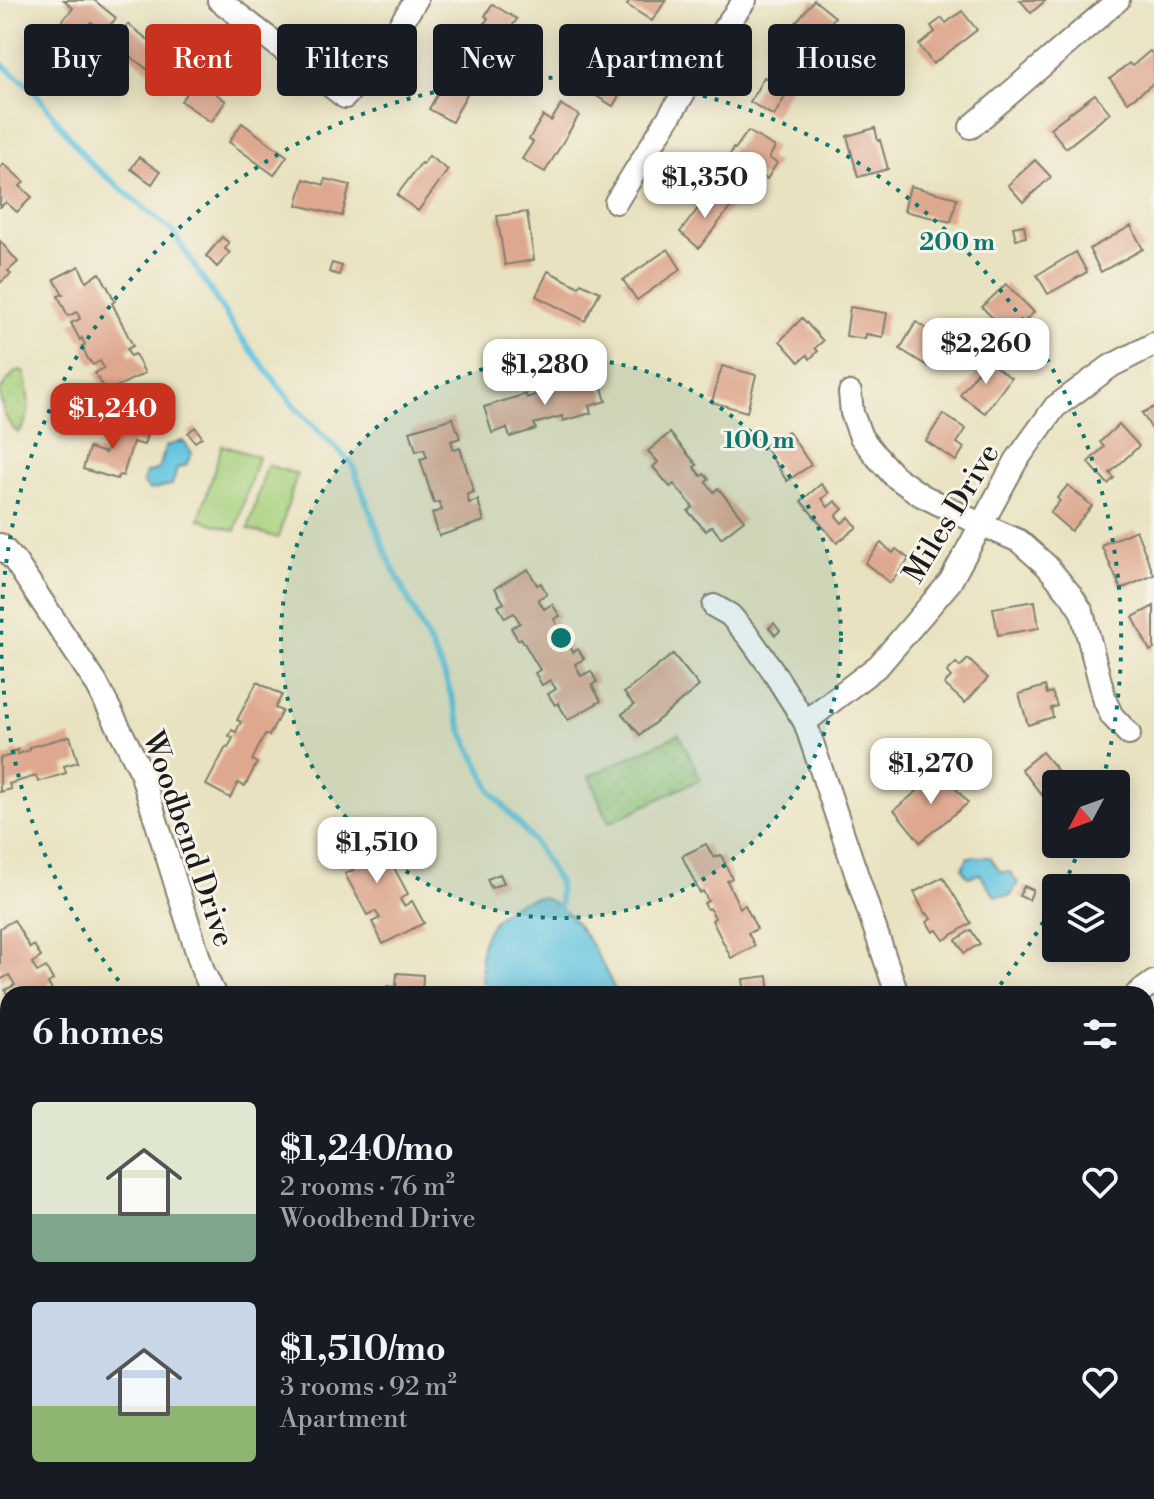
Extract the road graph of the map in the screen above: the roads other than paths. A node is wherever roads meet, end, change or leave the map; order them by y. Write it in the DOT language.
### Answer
graph roads {
  1 [pos="219,0"];
  2 [pos="416,0"];
  3 [pos="745,0"];
  4 [pos="1118,0"];
  5 [pos="971,127"];
  6 [pos="616,202"];
  7 [pos="1154,344"];
  8 [pos="850,393"];
  9 [pos="980,524"];
  10 [pos="0,545"];
  11 [pos="714,606"];
  12 [pos="805,722"];
  13 [pos="1129,734"];
  14 [pos="210,986"];
  15 [pos="894,986"];
  1 -- 2 [label="street"];
  3 -- 6 [label="street"];
  4 -- 5 [label="street"];
  7 -- 9 [label="street, Miles Drive"];
  8 -- 9 [label="street"];
  9 -- 12 [label="street, Miles Drive"];
  9 -- 13 [label="street"];
  10 -- 14 [label="street, Woodbend Drive"];
  11 -- 12 [label="street"];
  12 -- 15 [label="street"];
}
